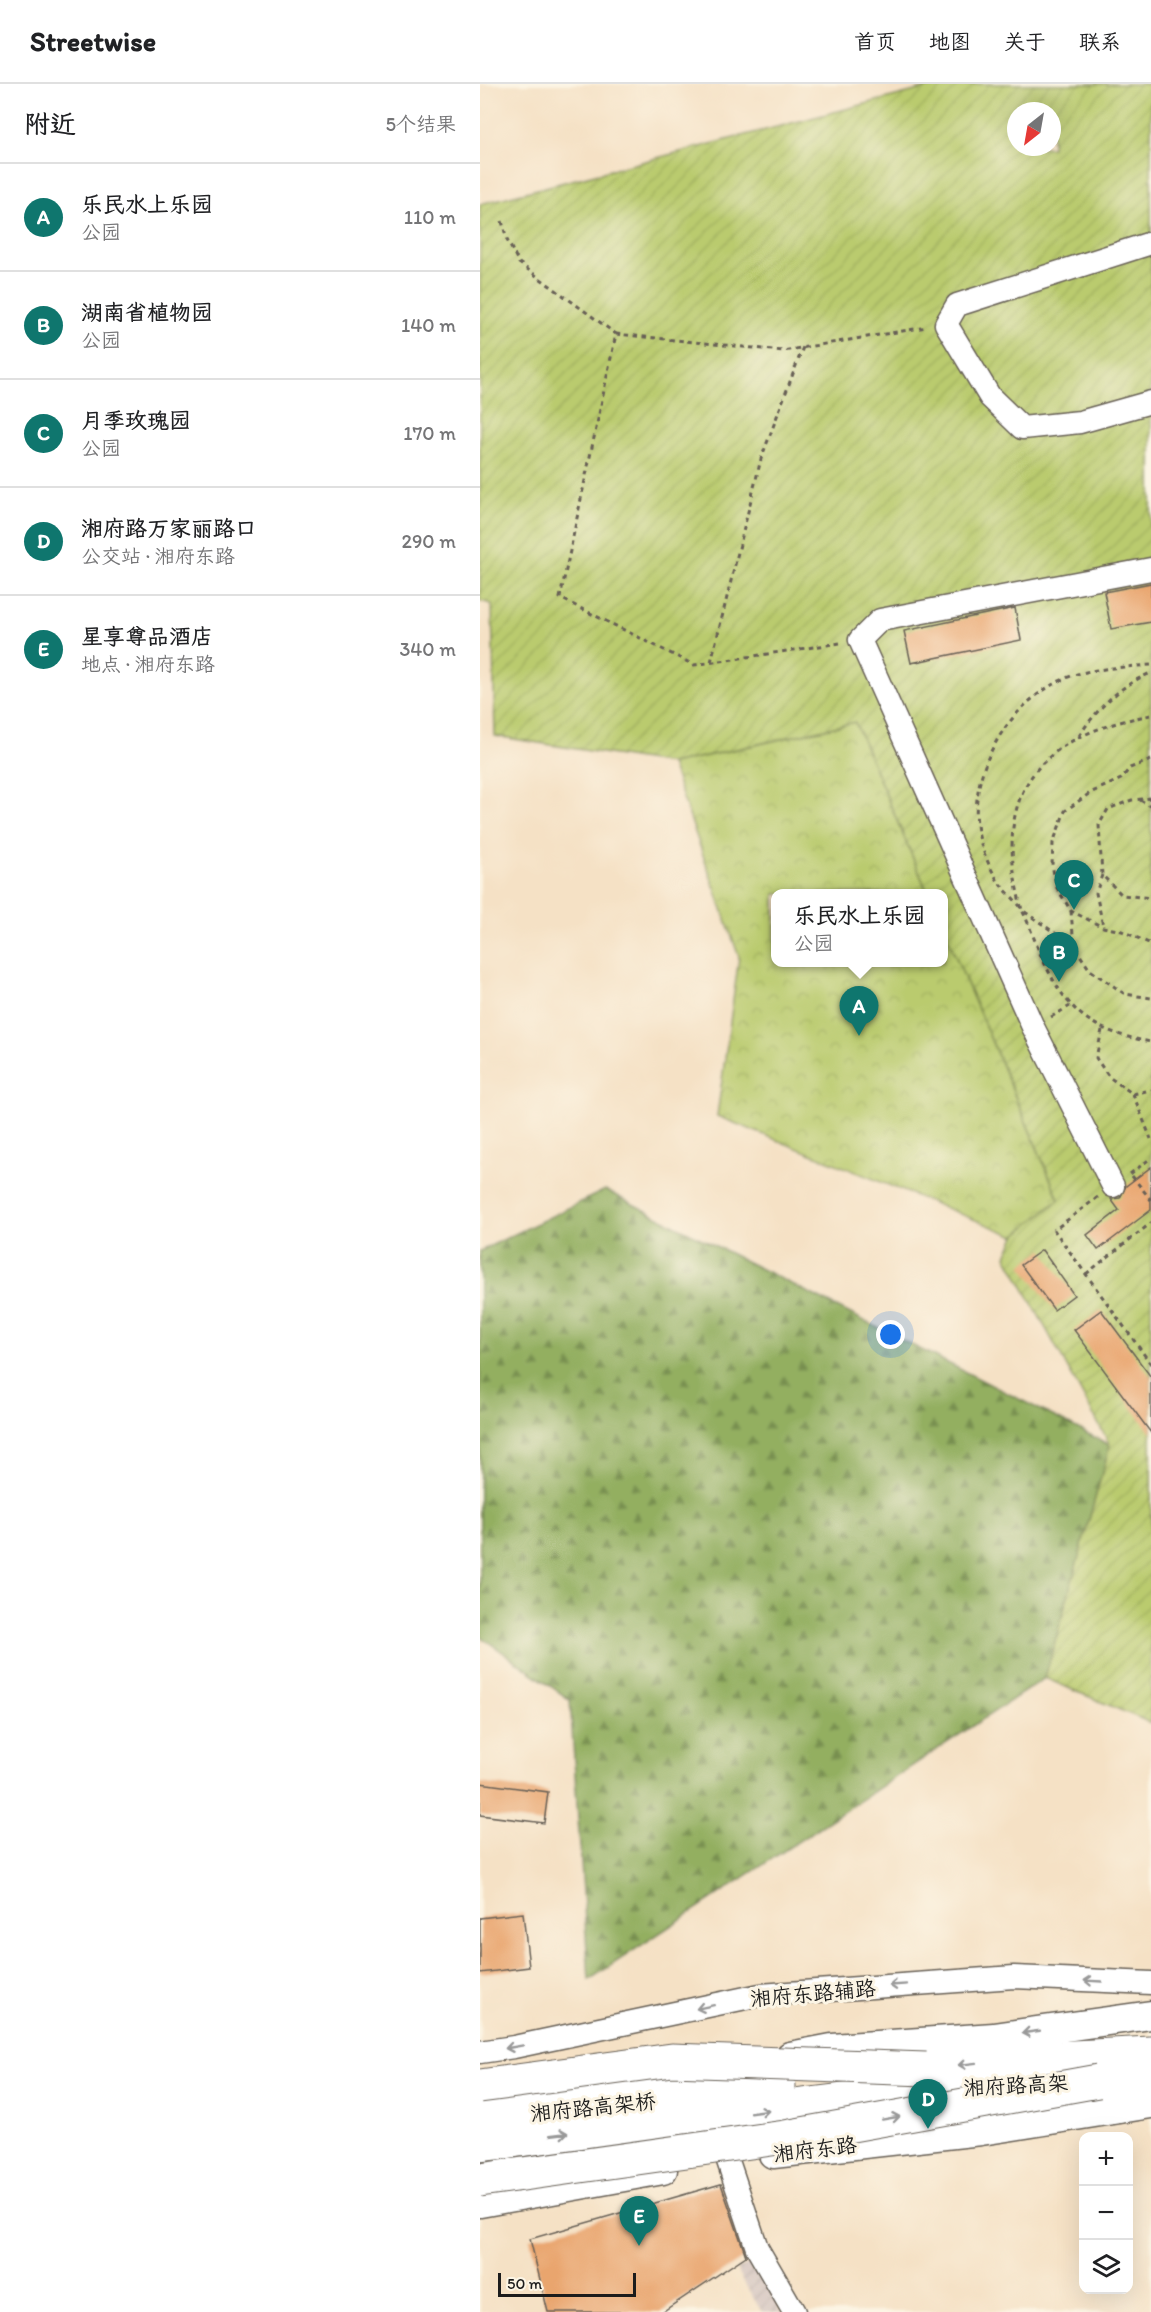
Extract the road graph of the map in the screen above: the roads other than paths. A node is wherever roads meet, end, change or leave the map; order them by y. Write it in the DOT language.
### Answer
graph roads {
  1 [pos="1151,243"];
  2 [pos="1151,402"];
  3 [pos="1151,569"];
  4 [pos="1122,1180"];
  5 [pos="1151,1983"];
  6 [pos="1151,2015"];
  7 [pos="480,2052"];
  8 [pos="1151,2053"];
  9 [pos="926,2069"];
  10 [pos="1098,2081"];
  11 [pos="1151,2081"];
  12 [pos="480,2086"];
  13 [pos="480,2103"];
  14 [pos="1151,2104"];
  15 [pos="704,2107"];
  16 [pos="480,2117"];
  17 [pos="1151,2124"];
  18 [pos="981,2132"];
  19 [pos="480,2145"];
  20 [pos="728,2161"];
  21 [pos="480,2164"];
  22 [pos="663,2170"];
  23 [pos="480,2180"];
  24 [pos="480,2203"];
  25 [pos="794,2312"];
  1 -- 2 [label="street"];
  3 -- 4 [label="street"];
  5 -- 7 [label="street, 湘府东路辅路, one-way"];
  6 -- 13 [label="main road, one-way"];
  8 -- 9 [label="highway, 湘府路高架, one-way"];
  9 -- 12 [label="highway, bridge"];
  9 -- 15 [label="highway, 湘府路高架, bridge"];
  10 -- 11 [label="highway, 湘府路高架"];
  15 -- 10 [label="highway, 湘府路高架, one-way, bridge"];
  23 -- 10 [label="highway, one-way, bridge"];
  14 -- 18 [label="main road, 湘府东路"];
  15 -- 16 [label="highway, 湘府路高架桥"];
  19 -- 15 [label="highway, 湘府路高架桥, one-way"];
  17 -- 18 [label="main road"];
  18 -- 20 [label="main road, 湘府东路"];
  20 -- 22 [label="main road, 湘府东路"];
  20 -- 25 [label="street"];
  21 -- 22 [label="main road, 湘府东路"];
  22 -- 24 [label="main road"];
}
